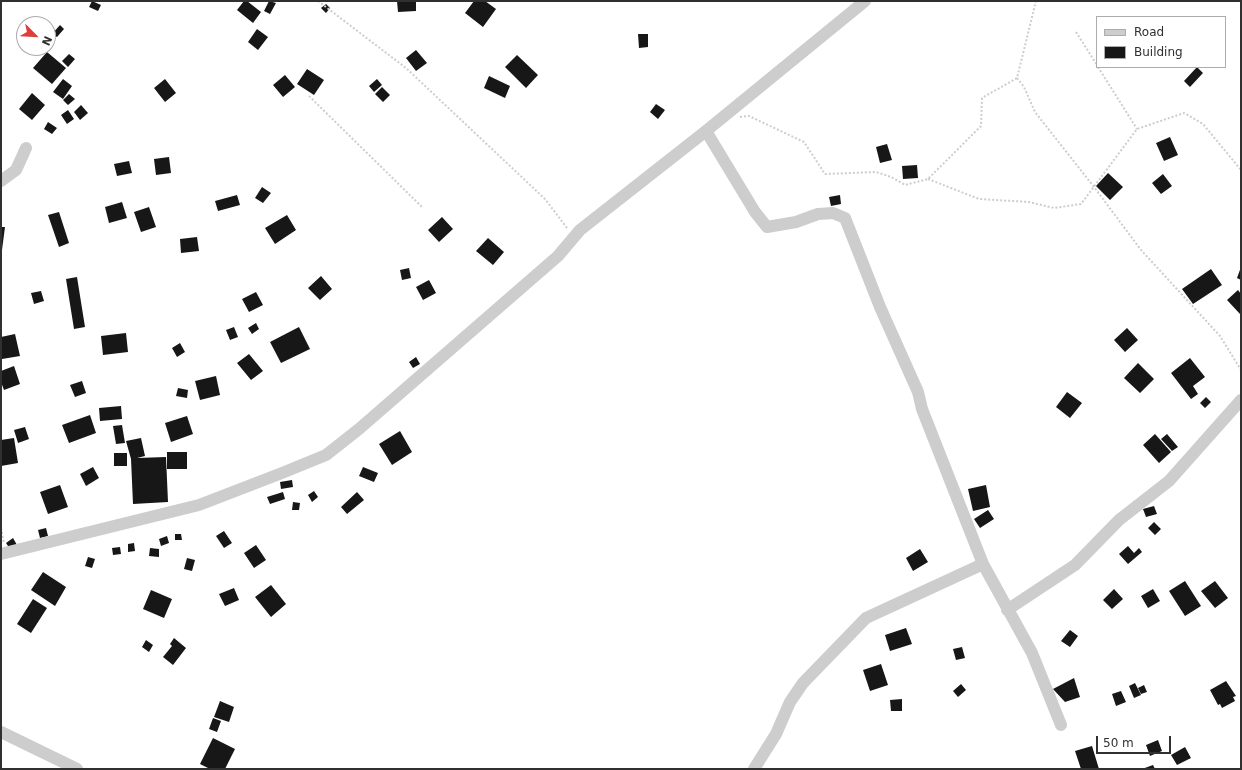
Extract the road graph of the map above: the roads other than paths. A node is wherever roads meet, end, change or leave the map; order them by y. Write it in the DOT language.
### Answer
graph roads {
  1 [pos="865,1"];
  2 [pos="706,131"];
  3 [pos="26,148"];
  4 [pos="1,181"];
  5 [pos="1241,400"];
  6 [pos="4,553"];
  7 [pos="983,564"];
  8 [pos="1007,610"];
  9 [pos="1061,725"];
  10 [pos="1,732"];
  11 [pos="77,769"];
  12 [pos="754,769"];
  1 -- 2 [label="street"];
  2 -- 6 [label="street"];
  2 -- 7 [label="street"];
  3 -- 4 [label="street"];
  5 -- 8 [label="street"];
  7 -- 8 [label="street"];
  7 -- 12 [label="street"];
  8 -- 9 [label="street"];
  10 -- 11 [label="street"];
}
